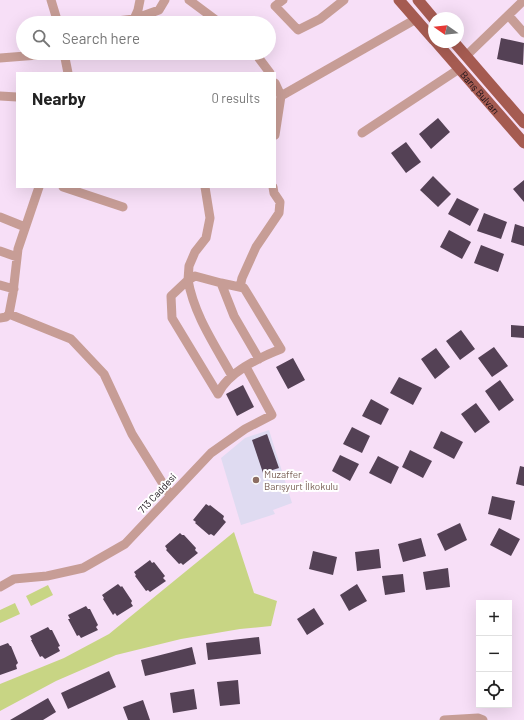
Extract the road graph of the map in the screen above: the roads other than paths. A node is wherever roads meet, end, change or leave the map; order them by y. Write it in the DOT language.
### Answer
graph roads {
  1 [pos="50,0"];
  2 [pos="140,0"];
  3 [pos="165,0"];
  4 [pos="189,0"];
  5 [pos="283,0"];
  6 [pos="344,0"];
  7 [pos="399,0"];
  8 [pos="418,0"];
  9 [pos="524,0"];
  10 [pos="272,3"];
  11 [pos="428,12"];
  12 [pos="56,16"];
  13 [pos="135,16"];
  14 [pos="142,16"];
  15 [pos="211,16"];
  16 [pos="509,16"];
  17 [pos="416,19"];
  18 [pos="428,33"];
  19 [pos="524,33"];
  20 [pos="441,48"];
  21 [pos="459,48"];
  22 [pos="466,56"];
  23 [pos="16,57"];
  24 [pos="0,58"];
  25 [pos="65,60"];
  26 [pos="260,60"];
  27 [pos="459,69"];
  28 [pos="68,72"];
  29 [pos="269,72"];
  30 [pos="276,86"];
  31 [pos="0,96"];
  32 [pos="281,96"];
  33 [pos="16,97"];
  34 [pos="524,123"];
  35 [pos="276,128"];
  36 [pos="362,133"];
  37 [pos="524,143"];
  38 [pos="39,188"];
  39 [pos="66,188"];
  40 [pos="205,188"];
  41 [pos="273,188"];
  42 [pos="123,207"];
  43 [pos="0,217"];
  44 [pos="25,227"];
  45 [pos="0,251"];
  46 [pos="17,257"];
  47 [pos="188,280"];
  48 [pos="221,283"];
  49 [pos="0,285"];
  50 [pos="240,287"];
  51 [pos="14,290"];
  52 [pos="9,314"];
  53 [pos="0,318"];
  54 [pos="259,359"];
  55 [pos="246,367"];
  56 [pos="232,376"];
  57 [pos="170,495"];
  58 [pos="0,587"];
  59 [pos="444,720"];
  60 [pos="484,720"];
  1 -- 12 [label="street"];
  2 -- 13 [label="street"];
  3 -- 14 [label="street"];
  4 -- 15 [label="street"];
  5 -- 10 [label="street"];
  6 -- 10 [label="street"];
  7 -- 17 [label="main road, Barış Bulvarı"];
  8 -- 11 [label="main road"];
  9 -- 16 [label="street"];
  16 -- 19 [label="street"];
  16 -- 22 [label="street"];
  17 -- 18 [label="main road, Barış Bulvarı"];
  17 -- 32 [label="street"];
  20 -- 27 [label="main road, Barış Bulvarı"];
  21 -- 22 [label="main road, Barış Bulvarı"];
  22 -- 34 [label="main road, Barış Bulvarı"];
  23 -- 24 [label="street"];
  25 -- 28 [label="street"];
  26 -- 29 [label="street"];
  27 -- 36 [label="street"];
  27 -- 37 [label="main road, Barış Bulvarı"];
  30 -- 32 [label="street"];
  31 -- 33 [label="street"];
  32 -- 35 [label="street"];
  38 -- 44 [label="street"];
  39 -- 42 [label="street"];
  40 -- 47 [label="street"];
  41 -- 50 [label="street"];
  43 -- 44 [label="street"];
  44 -- 46 [label="street"];
  45 -- 46 [label="street"];
  46 -- 51 [label="street"];
  47 -- 48 [label="street"];
  47 -- 56 [label="street"];
  47 -- 56 [label="street"];
  48 -- 50 [label="street"];
  48 -- 54 [label="street"];
  49 -- 51 [label="street"];
  50 -- 54 [label="street"];
  51 -- 52 [label="street"];
  52 -- 53 [label="street"];
  52 -- 57 [label="street"];
  54 -- 55 [label="street"];
  55 -- 56 [label="street"];
  55 -- 57 [label="street, 713 Caddesi"];
  57 -- 58 [label="street, 713 Caddesi"];
  59 -- 60 [label="street"];
}
